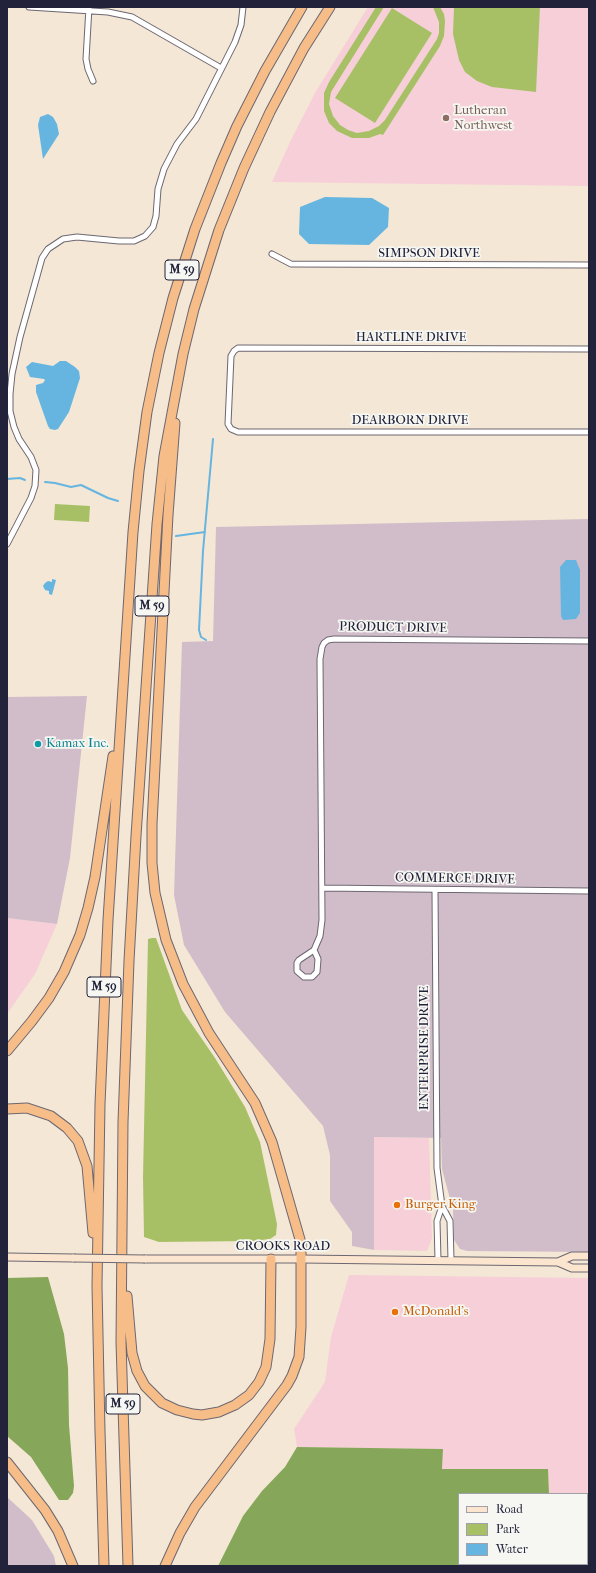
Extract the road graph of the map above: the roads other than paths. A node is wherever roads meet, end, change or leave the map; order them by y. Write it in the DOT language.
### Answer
graph roads {
  1 [pos="29,7"];
  2 [pos="243,7"];
  3 [pos="302,7"];
  4 [pos="330,7"];
  5 [pos="89,9"];
  6 [pos="221,68"];
  7 [pos="93,81"];
  8 [pos="272,254"];
  9 [pos="589,265"];
  10 [pos="589,350"];
  11 [pos="178,376"];
  12 [pos="231,429"];
  13 [pos="589,432"];
  14 [pos="7,544"];
  15 [pos="589,641"];
  16 [pos="123,689"];
  17 [pos="322,888"];
  18 [pos="435,890"];
  19 [pos="589,891"];
  20 [pos="314,950"];
  21 [pos="7,1051"];
  22 [pos="7,1109"];
  23 [pos="442,1206"];
  24 [pos="121,1242"];
  25 [pos="589,1256"];
  26 [pos="7,1257"];
  27 [pos="271,1259"];
  28 [pos="301,1259"];
  29 [pos="438,1260"];
  30 [pos="451,1260"];
  31 [pos="558,1262"];
  32 [pos="589,1268"];
  33 [pos="98,1286"];
  34 [pos="7,1462"];
  35 [pos="74,1566"];
  36 [pos="104,1566"];
  37 [pos="128,1566"];
  38 [pos="165,1566"];
  1 -- 5 [label="street"];
  2 -- 6 [label="street"];
  3 -- 16 [label="highway, M 59"];
  4 -- 11 [label="highway, M 59"];
  5 -- 6 [label="street"];
  5 -- 7 [label="street"];
  6 -- 14 [label="street"];
  8 -- 9 [label="street, SIMPSON DRIVE"];
  10 -- 12 [label="street, HARTLINE DRIVE"];
  11 -- 24 [label="highway, M 59"];
  11 -- 28 [label="highway"];
  12 -- 13 [label="street, DEARBORN DRIVE"];
  15 -- 17 [label="street, PRODUCT DRIVE"];
  16 -- 21 [label="highway"];
  16 -- 33 [label="highway, M 59"];
  17 -- 18 [label="street, COMMERCE DRIVE"];
  17 -- 20 [label="street"];
  18 -- 19 [label="street, COMMERCE DRIVE"];
  18 -- 23 [label="street, ENTERPRISE DRIVE"];
  20 -- 20 [label="street"];
  22 -- 33 [label="highway"];
  23 -- 29 [label="street, ENTERPRISE DRIVE"];
  23 -- 30 [label="street, ENTERPRISE DRIVE"];
  24 -- 27 [label="highway"];
  24 -- 37 [label="highway, M 59"];
  25 -- 31 [label="main road, CROOKS ROAD"];
  26 -- 27 [label="main road, CROOKS ROAD, bridge"];
  27 -- 28 [label="main road, CROOKS ROAD"];
  28 -- 29 [label="main road, CROOKS ROAD"];
  28 -- 38 [label="highway"];
  29 -- 30 [label="main road, CROOKS ROAD"];
  30 -- 31 [label="main road, CROOKS ROAD"];
  31 -- 32 [label="main road, CROOKS ROAD"];
  33 -- 36 [label="highway, M 59"];
  34 -- 35 [label="highway"];
}
